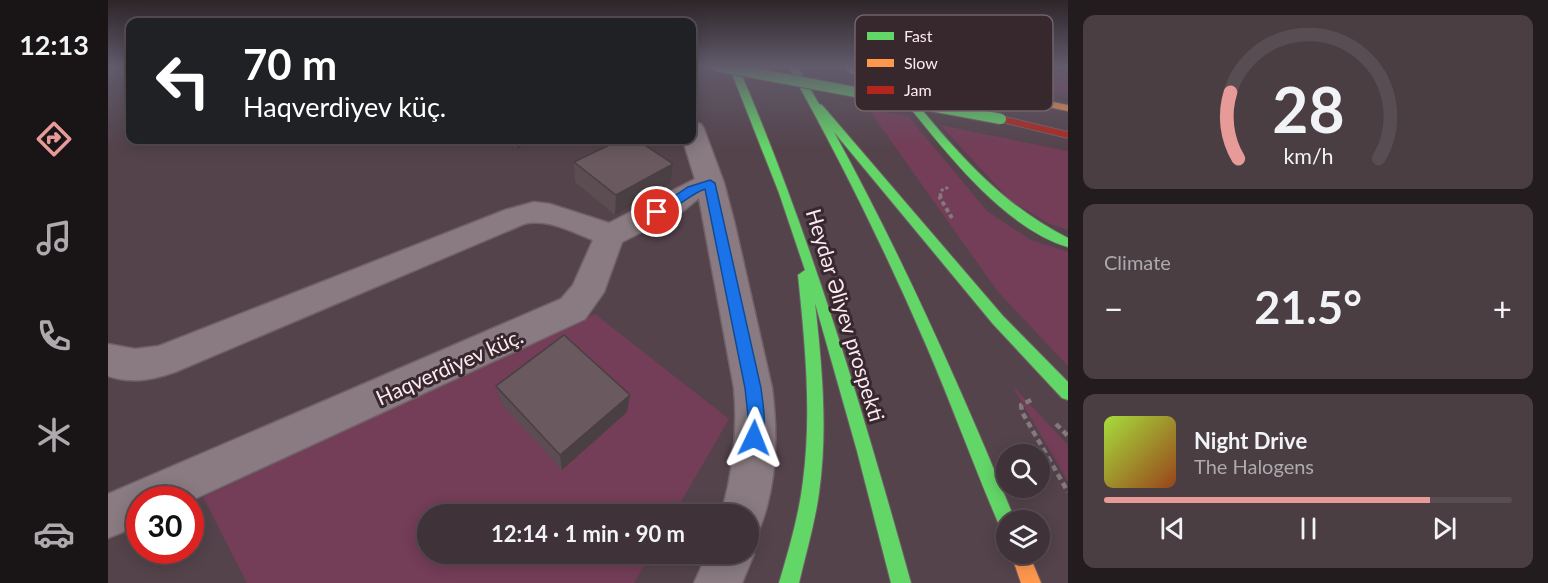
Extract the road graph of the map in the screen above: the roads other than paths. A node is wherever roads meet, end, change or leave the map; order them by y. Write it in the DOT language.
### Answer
graph roads {
  1 [pos="746,93"];
  2 [pos="809,93"];
  3 [pos="815,102"];
  4 [pos="1053,105"];
  5 [pos="1068,108"];
  6 [pos="920,111"];
  7 [pos="958,111"];
  8 [pos="1068,134"];
  9 [pos="696,141"];
  10 [pos="710,183"];
  11 [pos="801,234"];
  12 [pos="611,235"];
  13 [pos="1068,243"];
  14 [pos="108,360"];
  15 [pos="1066,391"];
  16 [pos="176,486"];
  17 [pos="746,504"];
  18 [pos="126,508"];
  19 [pos="1002,510"];
  20 [pos="108,516"];
  21 [pos="727,564"];
  22 [pos="1024,564"];
  23 [pos="718,583"];
  24 [pos="789,583"];
  25 [pos="901,583"];
  26 [pos="1031,583"];
  1 -- 11 [label="main road, Heydər Əliyev prospekti"];
  2 -- 3 [label="main road"];
  3 -- 15 [label="main road"];
  3 -- 19 [label="main road"];
  4 -- 5 [label="main road, bridge"];
  6 -- 13 [label="main road"];
  7 -- 8 [label="main road, bridge"];
  9 -- 10 [label="street"];
  10 -- 12 [label="street"];
  10 -- 17 [label="street"];
  11 -- 24 [label="main road"];
  11 -- 25 [label="main road, Heydər Əliyev prospekti"];
  12 -- 14 [label="street"];
  12 -- 16 [label="street, Haqverdiyev küç."];
  18 -- 20 [label="street"];
  21 -- 23 [label="street"];
  22 -- 26 [label="main road"];
}
